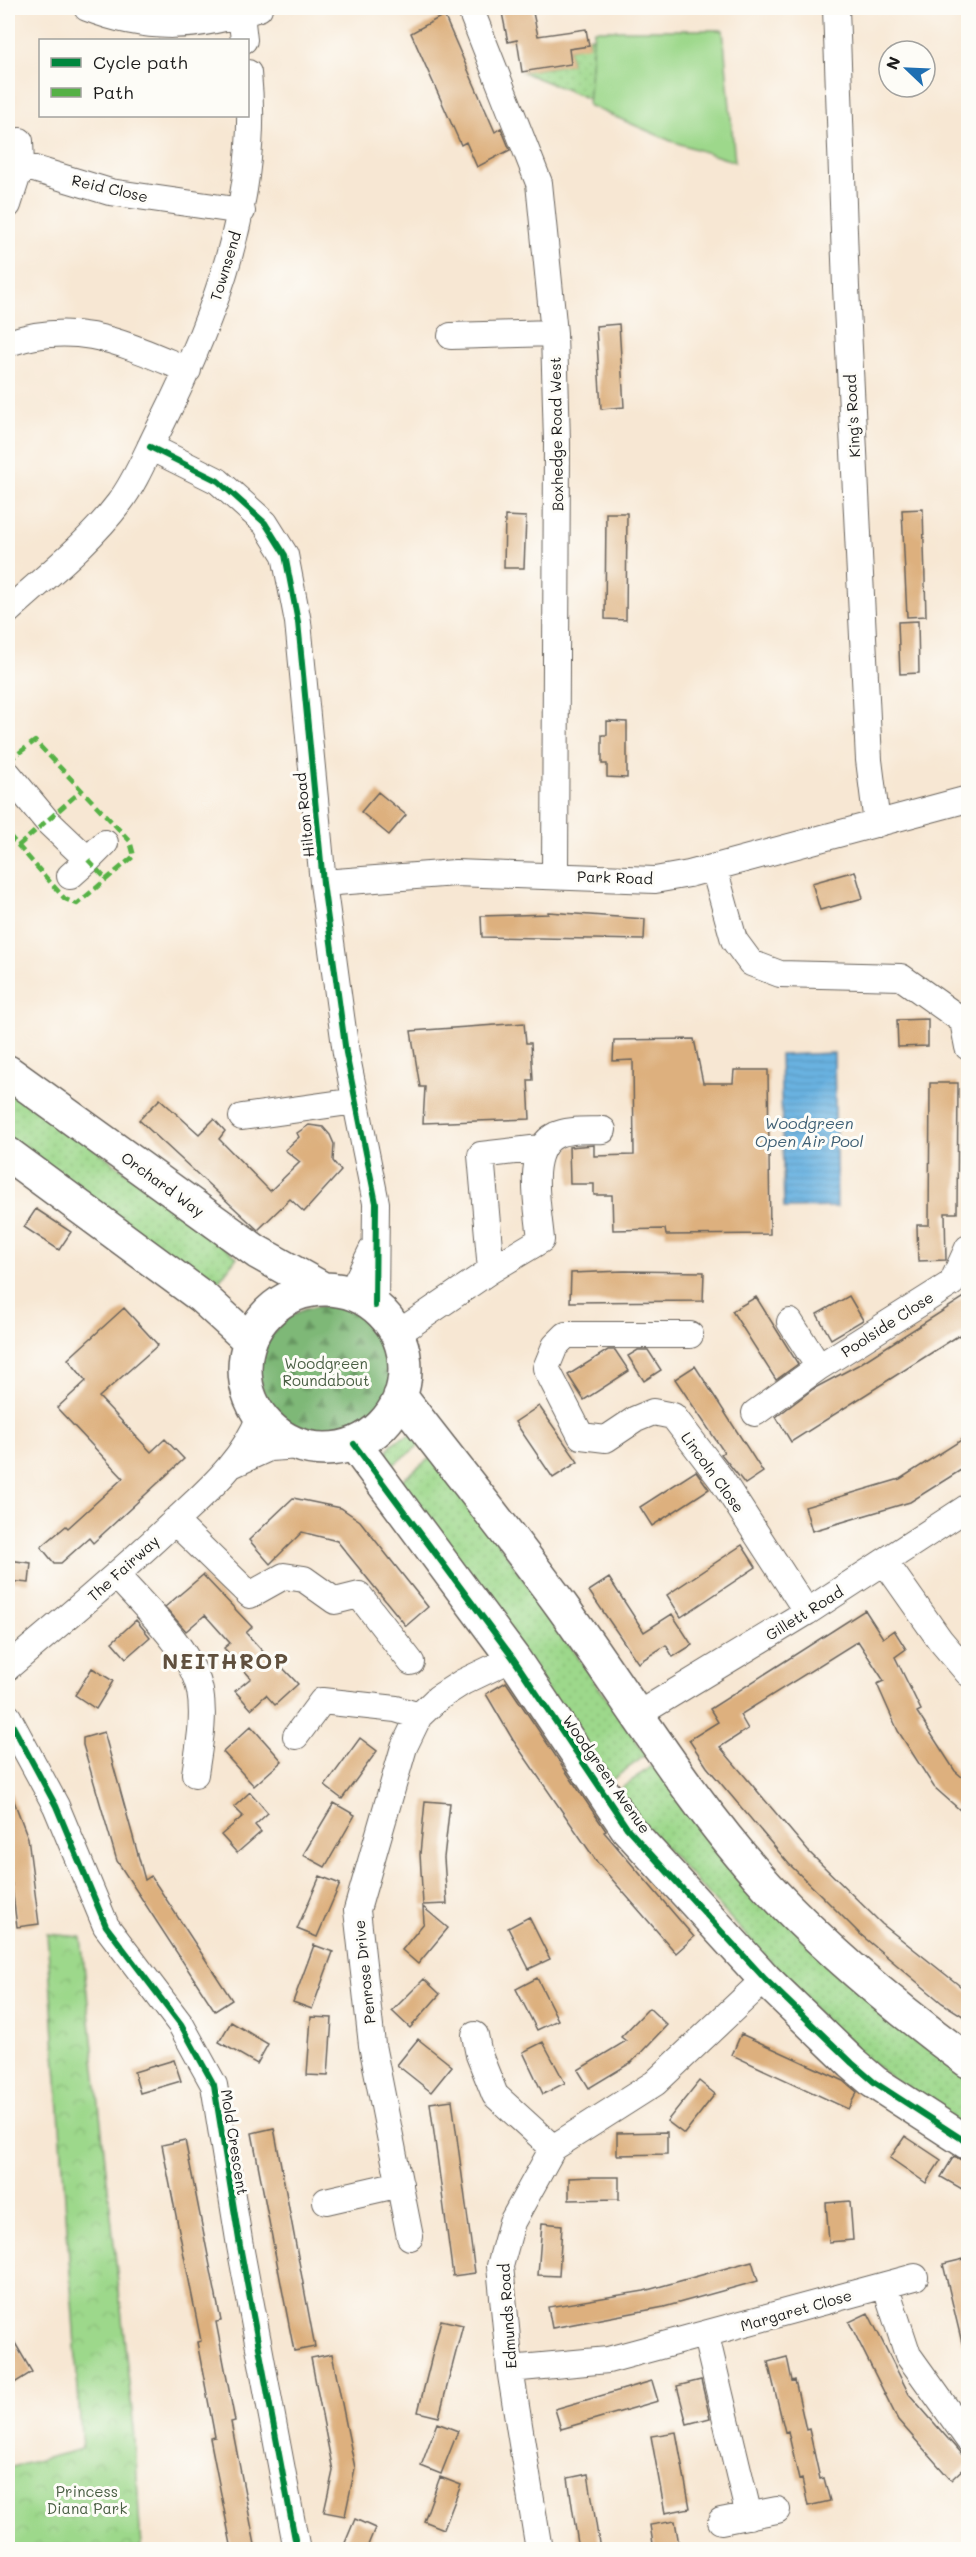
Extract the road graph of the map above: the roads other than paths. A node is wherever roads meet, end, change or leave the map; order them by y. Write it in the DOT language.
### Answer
graph roads {
  1 [pos="87,8"];
  2 [pos="470,8"];
  3 [pos="836,8"];
  4 [pos="250,11"];
  5 [pos="244,39"];
  6 [pos="249,86"];
  7 [pos="249,113"];
  8 [pos="249,117"];
  9 [pos="8,205"];
  10 [pos="242,211"];
  11 [pos="554,333"];
  12 [pos="451,336"];
  13 [pos="8,343"];
  14 [pos="188,370"];
  15 [pos="150,447"];
  16 [pos="8,611"];
  17 [pos="8,774"];
  18 [pos="969,799"];
  19 [pos="877,824"];
  20 [pos="88,860"];
  21 [pos="714,868"];
  22 [pos="555,875"];
  23 [pos="323,883"];
  24 [pos="966,1020"];
  25 [pos="969,1047"];
  26 [pos="8,1072"];
  27 [pos="356,1101"];
  28 [pos="242,1117"];
  29 [pos="603,1130"];
  30 [pos="540,1148"];
  31 [pos="8,1154"];
  32 [pos="969,1248"];
  33 [pos="491,1270"];
  34 [pos="350,1296"];
  35 [pos="790,1322"];
  36 [pos="397,1334"];
  37 [pos="690,1335"];
  38 [pos="250,1341"];
  39 [pos="819,1367"];
  40 [pos="400,1396"];
  41 [pos="755,1413"];
  42 [pos="260,1416"];
  43 [pos="354,1444"];
  44 [pos="301,1446"];
  45 [pos="234,1464"];
  46 [pos="969,1507"];
  47 [pos="174,1521"];
  48 [pos="885,1562"];
  49 [pos="117,1576"];
  50 [pos="807,1612"];
  51 [pos="513,1658"];
  52 [pos="411,1662"];
  53 [pos="8,1667"];
  54 [pos="969,1673"];
  55 [pos="637,1715"];
  56 [pos="419,1716"];
  57 [pos="8,1717"];
  58 [pos="296,1736"];
  59 [pos="195,1774"];
  60 [pos="765,1980"];
  61 [pos="475,2035"];
  62 [pos="969,2061"];
  63 [pos="969,2143"];
  64 [pos="553,2148"];
  65 [pos="400,2184"];
  66 [pos="326,2201"];
  67 [pos="410,2237"];
  68 [pos="915,2277"];
  69 [pos="885,2285"];
  70 [pos="706,2336"];
  71 [pos="510,2369"];
  72 [pos="969,2439"];
  73 [pos="777,2510"];
  74 [pos="749,2516"];
  75 [pos="721,2521"];
  76 [pos="297,2550"];
  77 [pos="539,2550"];
  1 -- 4 [label="street"];
  2 -- 11 [label="street, Boxhedge Road West"];
  3 -- 19 [label="street, King's Road"];
  4 -- 5 [label="street"];
  6 -- 7 [label="street, Townsend"];
  8 -- 10 [label="street, Townsend"];
  9 -- 10 [label="street, Reid Close"];
  10 -- 14 [label="street, Townsend"];
  11 -- 12 [label="street"];
  11 -- 22 [label="street, Boxhedge Road West"];
  13 -- 14 [label="street"];
  14 -- 15 [label="street, Townsend"];
  15 -- 16 [label="street, Townsend"];
  15 -- 23 [label="street, Hilton Road"];
  17 -- 20 [label="street"];
  18 -- 19 [label="street, Park Road"];
  19 -- 21 [label="street, Park Road"];
  21 -- 22 [label="street, Park Road"];
  21 -- 24 [label="street"];
  22 -- 23 [label="street, Park Road"];
  23 -- 27 [label="street, Hilton Road"];
  24 -- 25 [label="street"];
  26 -- 34 [label="street, Orchard Way"];
  27 -- 28 [label="street"];
  27 -- 34 [label="street, Hilton Road"];
  29 -- 30 [label="street"];
  30 -- 33 [label="street"];
  30 -- 33 [label="street"];
  31 -- 38 [label="street"];
  32 -- 39 [label="street, Poolside Close"];
  33 -- 36 [label="street"];
  34 -- 36 [label="street"];
  34 -- 38 [label="street"];
  35 -- 39 [label="street"];
  36 -- 40 [label="street"];
  37 -- 50 [label="street, Lincoln Close"];
  38 -- 42 [label="street"];
  39 -- 41 [label="street, Poolside Close"];
  40 -- 43 [label="street"];
  40 -- 55 [label="street"];
  42 -- 44 [label="street"];
  42 -- 45 [label="street, The Fairway"];
  43 -- 44 [label="street"];
  43 -- 51 [label="street, Woodgreen Avenue"];
  44 -- 45 [label="street, The Fairway"];
  45 -- 47 [label="street, The Fairway"];
  46 -- 48 [label="street, Gillett Road"];
  47 -- 49 [label="street, The Fairway"];
  47 -- 52 [label="street"];
  48 -- 50 [label="street, Gillett Road"];
  48 -- 54 [label="street"];
  49 -- 53 [label="street, The Fairway"];
  49 -- 59 [label="street"];
  50 -- 55 [label="street, Gillett Road"];
  51 -- 56 [label="street, Penrose Drive"];
  51 -- 60 [label="street, Woodgreen Avenue"];
  55 -- 62 [label="street"];
  56 -- 58 [label="street"];
  56 -- 65 [label="street, Penrose Drive"];
  57 -- 76 [label="street, Mold Crescent"];
  60 -- 63 [label="street, Woodgreen Avenue"];
  60 -- 64 [label="street, Edmunds Road"];
  61 -- 64 [label="street"];
  64 -- 71 [label="street, Edmunds Road"];
  65 -- 66 [label="street"];
  65 -- 67 [label="street, Penrose Drive"];
  68 -- 69 [label="street, Margaret Close"];
  69 -- 70 [label="street, Margaret Close"];
  69 -- 72 [label="street"];
  70 -- 71 [label="street, Margaret Close"];
  70 -- 74 [label="street"];
  71 -- 77 [label="street, Edmunds Road"];
  73 -- 74 [label="street"];
  74 -- 75 [label="street"];
}
